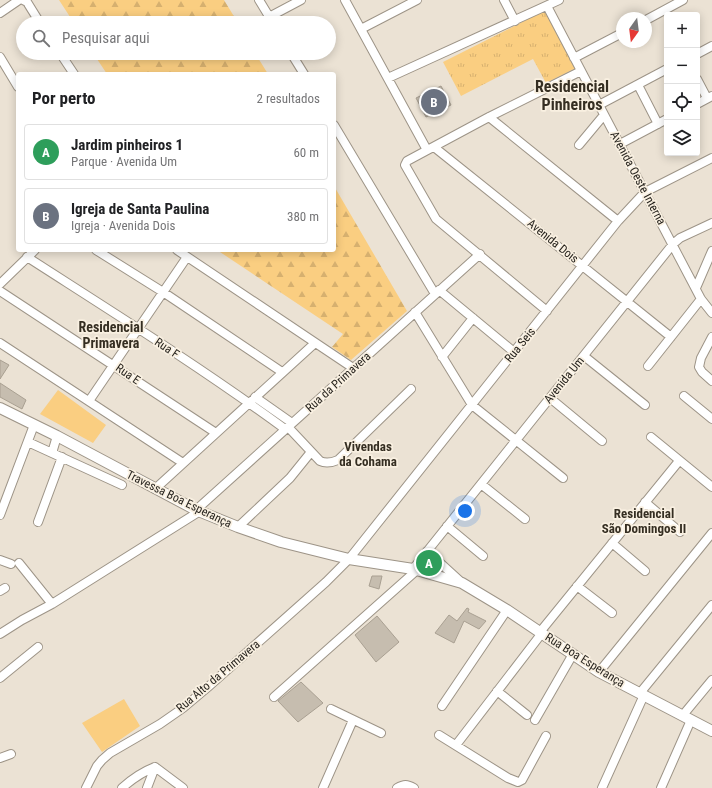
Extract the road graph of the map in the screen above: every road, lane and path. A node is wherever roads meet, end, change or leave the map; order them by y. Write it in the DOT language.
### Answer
graph roads {
  1 [pos="18,0"];
  2 [pos="23,0"];
  3 [pos="259,0"];
  4 [pos="301,0"];
  5 [pos="345,0"];
  6 [pos="417,0"];
  7 [pos="504,0"];
  8 [pos="560,0"];
  9 [pos="683,0"];
  10 [pos="547,6"];
  11 [pos="0,13"];
  12 [pos="36,16"];
  13 [pos="269,16"];
  14 [pos="277,16"];
  15 [pos="652,17"];
  16 [pos="515,21"];
  17 [pos="361,29"];
  18 [pos="616,36"];
  19 [pos="712,46"];
  20 [pos="700,52"];
  21 [pos="0,57"];
  22 [pos="574,58"];
  23 [pos="65,60"];
  24 [pos="295,60"];
  25 [pos="581,71"];
  26 [pos="664,71"];
  27 [pos="73,72"];
  28 [pos="303,72"];
  29 [pos="388,78"];
  30 [pos="700,83"];
  31 [pos="16,84"];
  32 [pos="638,85"];
  33 [pos="710,97"];
  34 [pos="700,102"];
  35 [pos="599,105"];
  36 [pos="604,115"];
  37 [pos="489,117"];
  38 [pos="665,120"];
  39 [pos="658,124"];
  40 [pos="336,128"];
  41 [pos="620,144"];
  42 [pos="579,145"];
  43 [pos="431,148"];
  44 [pos="712,158"];
  45 [pos="645,192"];
  46 [pos="618,221"];
  47 [pos="712,223"];
  48 [pos="672,244"];
  49 [pos="712,251"];
  50 [pos="33,252"];
  51 [pos="99,252"];
  52 [pos="180,252"];
  53 [pos="480,254"];
  54 [pos="187,256"];
  55 [pos="28,257"];
  56 [pos="583,265"];
  57 [pos="0,284"];
  58 [pos="696,288"];
  59 [pos="0,291"];
  60 [pos="163,292"];
  61 [pos="437,292"];
  62 [pos="701,299"];
  63 [pos="627,301"];
  64 [pos="547,311"];
  65 [pos="415,312"];
  66 [pos="712,314"];
  67 [pos="473,318"];
  68 [pos="139,328"];
  69 [pos="672,337"];
  70 [pos="712,337"];
  71 [pos="315,343"];
  72 [pos="0,344"];
  73 [pos="514,352"];
  74 [pos="584,356"];
  75 [pos="442,357"];
  76 [pos="114,365"];
  77 [pos="648,366"];
  78 [pos="353,368"];
  79 [pos="282,372"];
  80 [pos="712,381"];
  81 [pos="412,389"];
  82 [pos="684,396"];
  83 [pos="550,398"];
  84 [pos="252,400"];
  85 [pos="89,402"];
  86 [pos="472,405"];
  87 [pos="645,405"];
  88 [pos="0,408"];
  89 [pos="712,419"];
  90 [pos="34,425"];
  91 [pos="288,426"];
  92 [pos="216,433"];
  93 [pos="57,436"];
  94 [pos="651,437"];
  95 [pos="516,440"];
  96 [pos="602,441"];
  97 [pos="28,442"];
  98 [pos="311,452"];
  99 [pos="52,453"];
  100 [pos="62,457"];
  101 [pos="679,461"];
  102 [pos="183,463"];
  103 [pos="562,478"];
  104 [pos="481,484"];
  105 [pos="122,485"];
  106 [pos="712,487"];
  107 [pos="155,489"];
  108 [pos="645,502"];
  109 [pos="198,511"];
  110 [pos="0,515"];
  111 [pos="525,519"];
  112 [pos="38,522"];
  113 [pos="447,526"];
  114 [pos="238,527"];
  115 [pos="680,532"];
  116 [pos="712,533"];
  117 [pos="612,543"];
  118 [pos="428,551"];
  119 [pos="483,556"];
  120 [pos="349,559"];
  121 [pos="0,560"];
  122 [pos="415,570"];
  123 [pos="645,571"];
  124 [pos="462,583"];
  125 [pos="577,586"];
  126 [pos="52,604"];
  127 [pos="712,605"];
  128 [pos="507,610"];
  129 [pos="612,613"];
  130 [pos="541,632"];
  131 [pos="0,634"];
  132 [pos="38,648"];
  133 [pos="573,654"];
  134 [pos="599,672"];
  135 [pos="0,678"];
  136 [pos="712,680"];
  137 [pos="497,691"];
  138 [pos="642,694"];
  139 [pos="274,697"];
  140 [pos="442,706"];
  141 [pos="331,709"];
  142 [pos="527,715"];
  143 [pos="687,717"];
  144 [pos="353,720"];
  145 [pos="535,720"];
  146 [pos="712,731"];
  147 [pos="381,733"];
  148 [pos="439,735"];
  149 [pos="546,736"];
  150 [pos="456,745"];
  151 [pos="11,754"];
  152 [pos="0,758"];
  153 [pos="155,767"];
  154 [pos="86,788"];
  155 [pos="122,788"];
  156 [pos="147,788"];
  157 [pos="183,788"];
  158 [pos="323,788"];
  159 [pos="397,788"];
  160 [pos="414,788"];
  161 [pos="602,788"];
  162 [pos="661,788"];
  1 -- 11 [label="street"];
  2 -- 12 [label="street"];
  3 -- 13 [label="street"];
  4 -- 14 [label="street"];
  5 -- 17 [label="street, Avenida Dois"];
  6 -- 17 [label="street"];
  7 -- 16 [label="street"];
  8 -- 10 [label="street"];
  9 -- 15 [label="street"];
  10 -- 16 [label="street"];
  10 -- 22 [label="street, Avenida Oeste Interna"];
  16 -- 29 [label="street"];
  17 -- 29 [label="street, Avenida Dois"];
  18 -- 22 [label="street"];
  19 -- 20 [label="street"];
  21 -- 31 [label="street"];
  22 -- 25 [label="street, Avenida Oeste Interna"];
  23 -- 27 [label="street"];
  24 -- 28 [label="street"];
  25 -- 35 [label="street, Avenida Oeste Interna"];
  25 -- 37 [label="street"];
  26 -- 32 [label="street"];
  29 -- 43 [label="street, Avenida Dois"];
  30 -- 33 [label="street"];
  32 -- 35 [label="street"];
  32 -- 39 [label="street"];
  33 -- 34 [label="street"];
  35 -- 36 [label="street, Avenida Oeste Interna"];
  36 -- 41 [label="street, Avenida Oeste Interna"];
  36 -- 42 [label="street"];
  37 -- 43 [label="street"];
  37 -- 46 [label="street"];
  38 -- 39 [label="street"];
  39 -- 41 [label="street"];
  40 -- 61 [label="street"];
  41 -- 45 [label="street, Avenida Oeste Interna"];
  43 -- 53 [label="street"];
  43 -- 56 [label="street, Avenida Dois"];
  44 -- 45 [label="street, Rua Seis"];
  45 -- 46 [label="street, Rua Seis"];
  45 -- 48 [label="street, Avenida Oeste Interna"];
  46 -- 56 [label="street, Rua Seis"];
  47 -- 48 [label="street, Avenida Um"];
  48 -- 58 [label="street, Avenida Oeste Interna"];
  48 -- 63 [label="street, Avenida Um"];
  49 -- 58 [label="street"];
  50 -- 55 [label="street"];
  51 -- 60 [label="street"];
  52 -- 54 [label="street"];
  53 -- 61 [label="street, Rua da Primavera"];
  53 -- 64 [label="street"];
  54 -- 60 [label="street"];
  54 -- 71 [label="street"];
  55 -- 57 [label="street"];
  55 -- 68 [label="street, Rua F"];
  56 -- 63 [label="street, Avenida Dois"];
  56 -- 64 [label="street, Rua Seis"];
  58 -- 62 [label="street, Avenida Oeste Interna"];
  59 -- 76 [label="street, Rua E"];
  60 -- 68 [label="street"];
  60 -- 79 [label="street"];
  61 -- 65 [label="street, Rua da Primavera"];
  61 -- 67 [label="street"];
  62 -- 66 [label="street, Avenida Oeste Interna"];
  62 -- 69 [label="street"];
  63 -- 69 [label="street, Avenida Dois"];
  63 -- 74 [label="street, Avenida Um"];
  64 -- 73 [label="street, Rua Seis"];
  65 -- 75 [label="street"];
  65 -- 78 [label="street, Rua da Primavera"];
  67 -- 73 [label="street"];
  67 -- 75 [label="street"];
  68 -- 76 [label="street"];
  68 -- 84 [label="street, Rua F"];
  69 -- 77 [label="street"];
  70 -- 80 [label="street"];
  71 -- 78 [label="street"];
  71 -- 79 [label="street"];
  72 -- 85 [label="street"];
  73 -- 86 [label="street, Rua Seis"];
  74 -- 83 [label="street, Avenida Um"];
  74 -- 87 [label="street"];
  75 -- 86 [label="street"];
  76 -- 85 [label="street"];
  76 -- 92 [label="street, Rua E"];
  78 -- 91 [label="street, Rua da Primavera"];
  79 -- 84 [label="street"];
  81 -- 98 [label="street, Rua F"];
  82 -- 89 [label="street"];
  83 -- 95 [label="street, Avenida Um"];
  83 -- 96 [label="street"];
  84 -- 91 [label="street, Rua F"];
  84 -- 92 [label="street"];
  85 -- 102 [label="street"];
  86 -- 95 [label="street"];
  86 -- 120 [label="street, Rua Seis"];
  88 -- 90 [label="main road, Travessa Boa Esperança"];
  90 -- 93 [label="main road, Travessa Boa Esperança"];
  90 -- 97 [label="street"];
  91 -- 98 [label="street, Rua F"];
  91 -- 109 [label="street, Rua da Primavera"];
  92 -- 102 [label="street"];
  93 -- 99 [label="street"];
  93 -- 107 [label="main road, Travessa Boa Esperança"];
  94 -- 101 [label="street"];
  95 -- 103 [label="street"];
  95 -- 104 [label="street, Avenida Um"];
  97 -- 99 [label="street"];
  97 -- 110 [label="street"];
  98 -- 114 [label="street"];
  99 -- 100 [label="street"];
  100 -- 105 [label="street"];
  100 -- 112 [label="street"];
  101 -- 106 [label="street"];
  101 -- 108 [label="street"];
  102 -- 107 [label="street"];
  104 -- 111 [label="street"];
  104 -- 113 [label="street, Avenida Um"];
  107 -- 109 [label="main road, Travessa Boa Esperança"];
  108 -- 115 [label="street"];
  108 -- 117 [label="street"];
  109 -- 114 [label="main road, Travessa Boa Esperança"];
  109 -- 126 [label="street, Rua da Primavera"];
  113 -- 118 [label="street, Avenida Um"];
  113 -- 119 [label="street"];
  114 -- 120 [label="main road, Travessa Boa Esperança"];
  116 -- 134 [label="street"];
  117 -- 123 [label="street"];
  117 -- 125 [label="street"];
  118 -- 122 [label="street, Avenida Um"];
  118 -- 124 [label="street"];
  120 -- 122 [label="main road, Travessa Boa Esperança"];
  120 -- 154 [label="street, Rua Alto da Primavera"];
  121 -- 126 [label="street"];
  122 -- 124 [label="main road, Travessa Boa Esperança"];
  122 -- 139 [label="street, Avenida Um"];
  124 -- 128 [label="main road, Rua Boa Esperança"];
  125 -- 129 [label="street"];
  125 -- 130 [label="street"];
  126 -- 131 [label="street, Rua da Primavera"];
  127 -- 138 [label="street"];
  128 -- 130 [label="main road, Rua Boa Esperança"];
  128 -- 140 [label="street"];
  130 -- 133 [label="main road, Rua Boa Esperança"];
  130 -- 137 [label="street"];
  132 -- 135 [label="street"];
  133 -- 134 [label="main road, Rua Boa Esperança"];
  133 -- 145 [label="street"];
  134 -- 138 [label="main road, Rua Boa Esperança"];
  136 -- 143 [label="street"];
  137 -- 142 [label="street"];
  137 -- 150 [label="street"];
  138 -- 143 [label="main road, Rua Boa Esperança"];
  138 -- 161 [label="street"];
  141 -- 144 [label="street"];
  143 -- 146 [label="main road, Rua Boa Esperança"];
  143 -- 162 [label="street"];
  144 -- 147 [label="street"];
  144 -- 158 [label="street"];
  148 -- 150 [label="street"];
  149 -- 150 [label="street"];
  151 -- 152 [label="street"];
  153 -- 155 [label="street"];
  153 -- 156 [label="street"];
  153 -- 157 [label="street"];
  159 -- 160 [label="street"];
}
